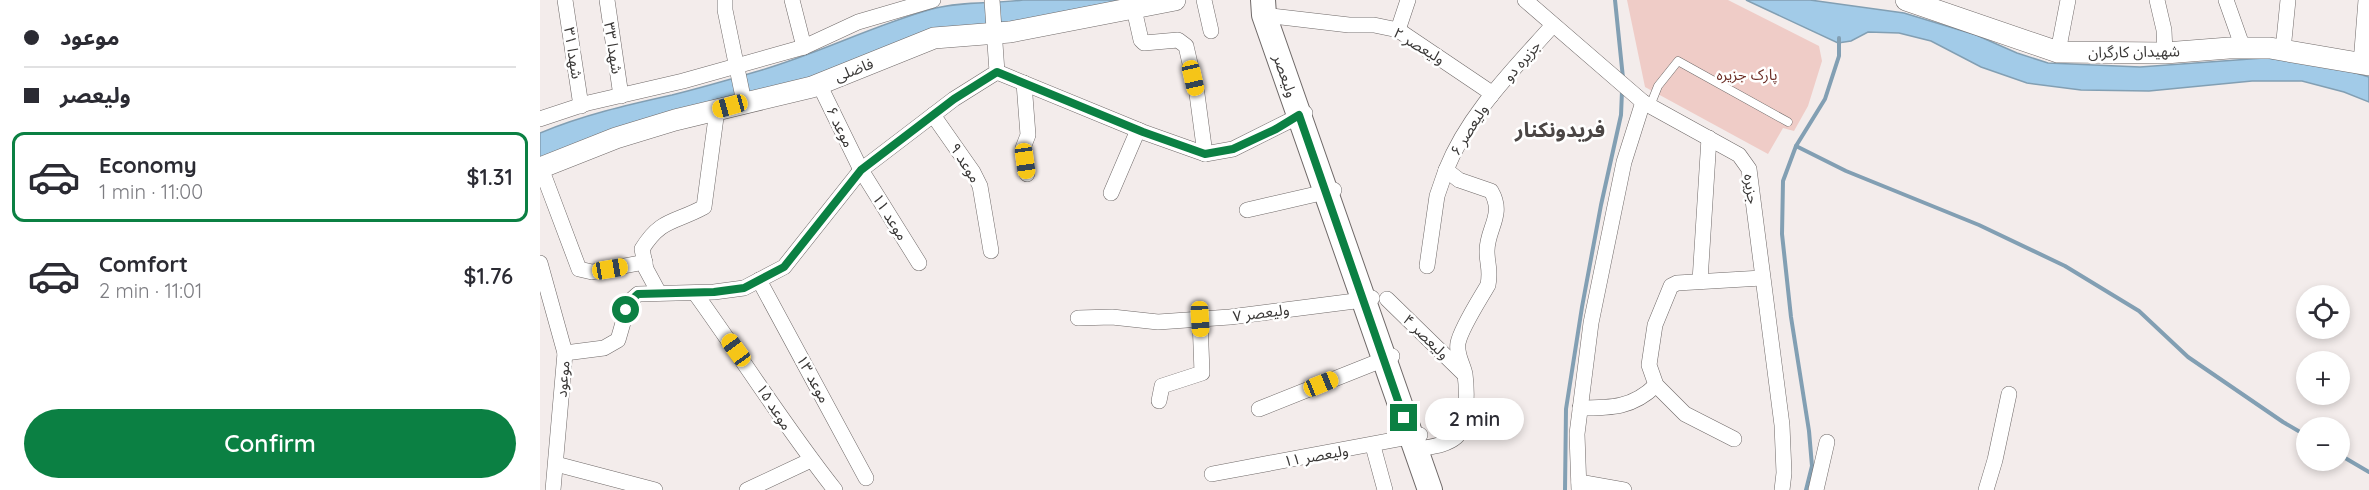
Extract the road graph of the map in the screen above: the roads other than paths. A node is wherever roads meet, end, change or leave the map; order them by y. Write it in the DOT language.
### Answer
graph roads {
  1 [pos="565,0"];
  2 [pos="608,0"];
  3 [pos="725,0"];
  4 [pos="792,0"];
  5 [pos="933,0"];
  6 [pos="992,0"];
  7 [pos="1175,0"];
  8 [pos="1204,0"];
  9 [pos="1408,0"];
  10 [pos="1525,0"];
  11 [pos="1906,0"];
  12 [pos="2068,0"];
  13 [pos="2157,0"];
  14 [pos="2226,0"];
  15 [pos="2288,0"];
  16 [pos="2366,0"];
  17 [pos="1936,4"];
  18 [pos="1269,8"];
  19 [pos="1134,9"];
  20 [pos="1553,25"];
  21 [pos="1398,30"];
  22 [pos="1211,32"];
  23 [pos="994,33"];
  24 [pos="804,47"];
  25 [pos="2243,48"];
  26 [pos="2283,50"];
  27 [pos="2058,52"];
  28 [pos="2164,53"];
  29 [pos="2365,64"];
  30 [pos="736,66"];
  31 [pos="997,72"];
  32 [pos="1024,83"];
  33 [pos="819,84"];
  34 [pos="621,96"];
  35 [pos="1491,96"];
  36 [pos="744,102"];
  37 [pos="1647,104"];
  38 [pos="581,105"];
  39 [pos="717,110"];
  40 [pos="1303,113"];
  41 [pos="933,115"];
  42 [pos="540,119"];
  43 [pos="1788,122"];
  44 [pos="1138,130"];
  45 [pos="1709,138"];
  46 [pos="1205,154"];
  47 [pos="540,168"];
  48 [pos="861,170"];
  49 [pos="1446,170"];
  50 [pos="1027,174"];
  51 [pos="1330,192"];
  52 [pos="1111,193"];
  53 [pos="1246,210"];
  54 [pos="991,250"];
  55 [pos="645,262"];
  56 [pos="540,264"];
  57 [pos="918,264"];
  58 [pos="1427,266"];
  59 [pos="1762,278"];
  60 [pos="759,280"];
  61 [pos="1700,281"];
  62 [pos="659,293"];
  63 [pos="695,293"];
  64 [pos="1374,299"];
  65 [pos="1078,318"];
  66 [pos="1200,319"];
  67 [pos="565,353"];
  68 [pos="1388,357"];
  69 [pos="1465,375"];
  70 [pos="1656,385"];
  71 [pos="2009,394"];
  72 [pos="1159,401"];
  73 [pos="1580,408"];
  74 [pos="1259,409"];
  75 [pos="1734,439"];
  76 [pos="1827,442"];
  77 [pos="1418,443"];
  78 [pos="1374,446"];
  79 [pos="811,460"];
  80 [pos="556,464"];
  81 [pos="1212,474"];
  82 [pos="866,478"];
  83 [pos="1579,486"];
  84 [pos="554,490"];
  85 [pos="655,490"];
  86 [pos="747,490"];
  87 [pos="835,490"];
  88 [pos="1385,490"];
  89 [pos="1430,490"];
  90 [pos="1440,490"];
  91 [pos="1624,490"];
  92 [pos="1782,490"];
  93 [pos="1816,490"];
  94 [pos="1986,490"];
  1 -- 38 [label="street, شهدا ۳۱"];
  2 -- 34 [label="street, شهدا ۳۳"];
  3 -- 30 [label="street"];
  4 -- 24 [label="street"];
  5 -- 24 [label="street"];
  6 -- 23 [label="street"];
  7 -- 19 [label="main road, فاضلی"];
  8 -- 22 [label="street"];
  9 -- 21 [label="street"];
  10 -- 20 [label="street, جزیره"];
  11 -- 17 [label="main road, شهیدان کارگران"];
  12 -- 27 [label="street"];
  13 -- 28 [label="street"];
  14 -- 25 [label="street"];
  15 -- 26 [label="street"];
  16 -- 29 [label="street"];
  17 -- 27 [label="main road, شهیدان کارگران"];
  18 -- 21 [label="street, ولیعصر ۲"];
  18 -- 40 [label="main road, ولیعصر"];
  19 -- 23 [label="main road, فاضلی"];
  19 -- 46 [label="street"];
  20 -- 35 [label="street, جزیره دو"];
  20 -- 37 [label="street, جزیره"];
  21 -- 35 [label="street, ولیعصر ۲"];
  23 -- 31 [label="street"];
  23 -- 33 [label="main road, فاضلی"];
  24 -- 30 [label="street"];
  25 -- 26 [label="main road, شهیدان کارگران"];
  25 -- 28 [label="main road, شهیدان کارگران"];
  26 -- 29 [label="main road, شهیدان کارگران"];
  27 -- 28 [label="main road, شهیدان کارگران"];
  30 -- 34 [label="street"];
  30 -- 36 [label="street"];
  31 -- 32 [label="street"];
  31 -- 41 [label="street, موعود"];
  32 -- 44 [label="street"];
  32 -- 50 [label="street"];
  33 -- 36 [label="main road, فاضلی"];
  33 -- 48 [label="street, موعد ۶"];
  34 -- 38 [label="street"];
  35 -- 49 [label="street, ولیعصر ۶"];
  36 -- 39 [label="main road, فاضلی"];
  37 -- 43 [label="lane"];
  37 -- 45 [label="street, جزیره"];
  37 -- 73 [label="street"];
  38 -- 42 [label="street"];
  39 -- 47 [label="main road, فاضلی"];
  39 -- 55 [label="street"];
  40 -- 46 [label="street"];
  40 -- 51 [label="main road, ولیعصر"];
  41 -- 48 [label="street, موعود"];
  41 -- 54 [label="street, موعد ۹"];
  44 -- 46 [label="street"];
  44 -- 52 [label="street"];
  45 -- 59 [label="street, جزیره"];
  45 -- 61 [label="street"];
  47 -- 55 [label="street"];
  48 -- 57 [label="street, موعد ۱۱"];
  48 -- 60 [label="street, موعود"];
  49 -- 58 [label="street"];
  49 -- 69 [label="street, ولیعصر ۶"];
  51 -- 53 [label="street"];
  51 -- 64 [label="main road, ولیعصر"];
  55 -- 62 [label="street"];
  56 -- 67 [label="street"];
  59 -- 61 [label="street"];
  59 -- 92 [label="street, جزیره"];
  60 -- 63 [label="street, موعود"];
  60 -- 82 [label="street, موعد ۱۳"];
  61 -- 70 [label="street"];
  62 -- 63 [label="street, موعود"];
  62 -- 67 [label="street, موعود"];
  63 -- 79 [label="street, موعد ۱۵"];
  64 -- 66 [label="street, ولیعصر ۷"];
  64 -- 68 [label="main road, ولیعصر"];
  64 -- 69 [label="street, ولیعصر ۴"];
  65 -- 66 [label="street, ولیعصر ۷"];
  66 -- 72 [label="street"];
  67 -- 80 [label="street, موعود"];
  68 -- 74 [label="street"];
  68 -- 77 [label="main road, ولیعصر"];
  69 -- 77 [label="street, ولیعصر ۶"];
  70 -- 73 [label="street"];
  70 -- 75 [label="street"];
  71 -- 94 [label="street"];
  73 -- 83 [label="street"];
  76 -- 93 [label="street"];
  77 -- 78 [label="street, ولیعصر ۱۱"];
  77 -- 89 [label="main road, ولیعصر"];
  77 -- 90 [label="main road, ولیعصر"];
  78 -- 81 [label="street, ولیعصر ۱۱"];
  78 -- 88 [label="street"];
  79 -- 86 [label="street"];
  79 -- 87 [label="street, موعد ۱۵"];
  80 -- 84 [label="street, موعود"];
  80 -- 85 [label="street"];
  83 -- 91 [label="street"];
}
